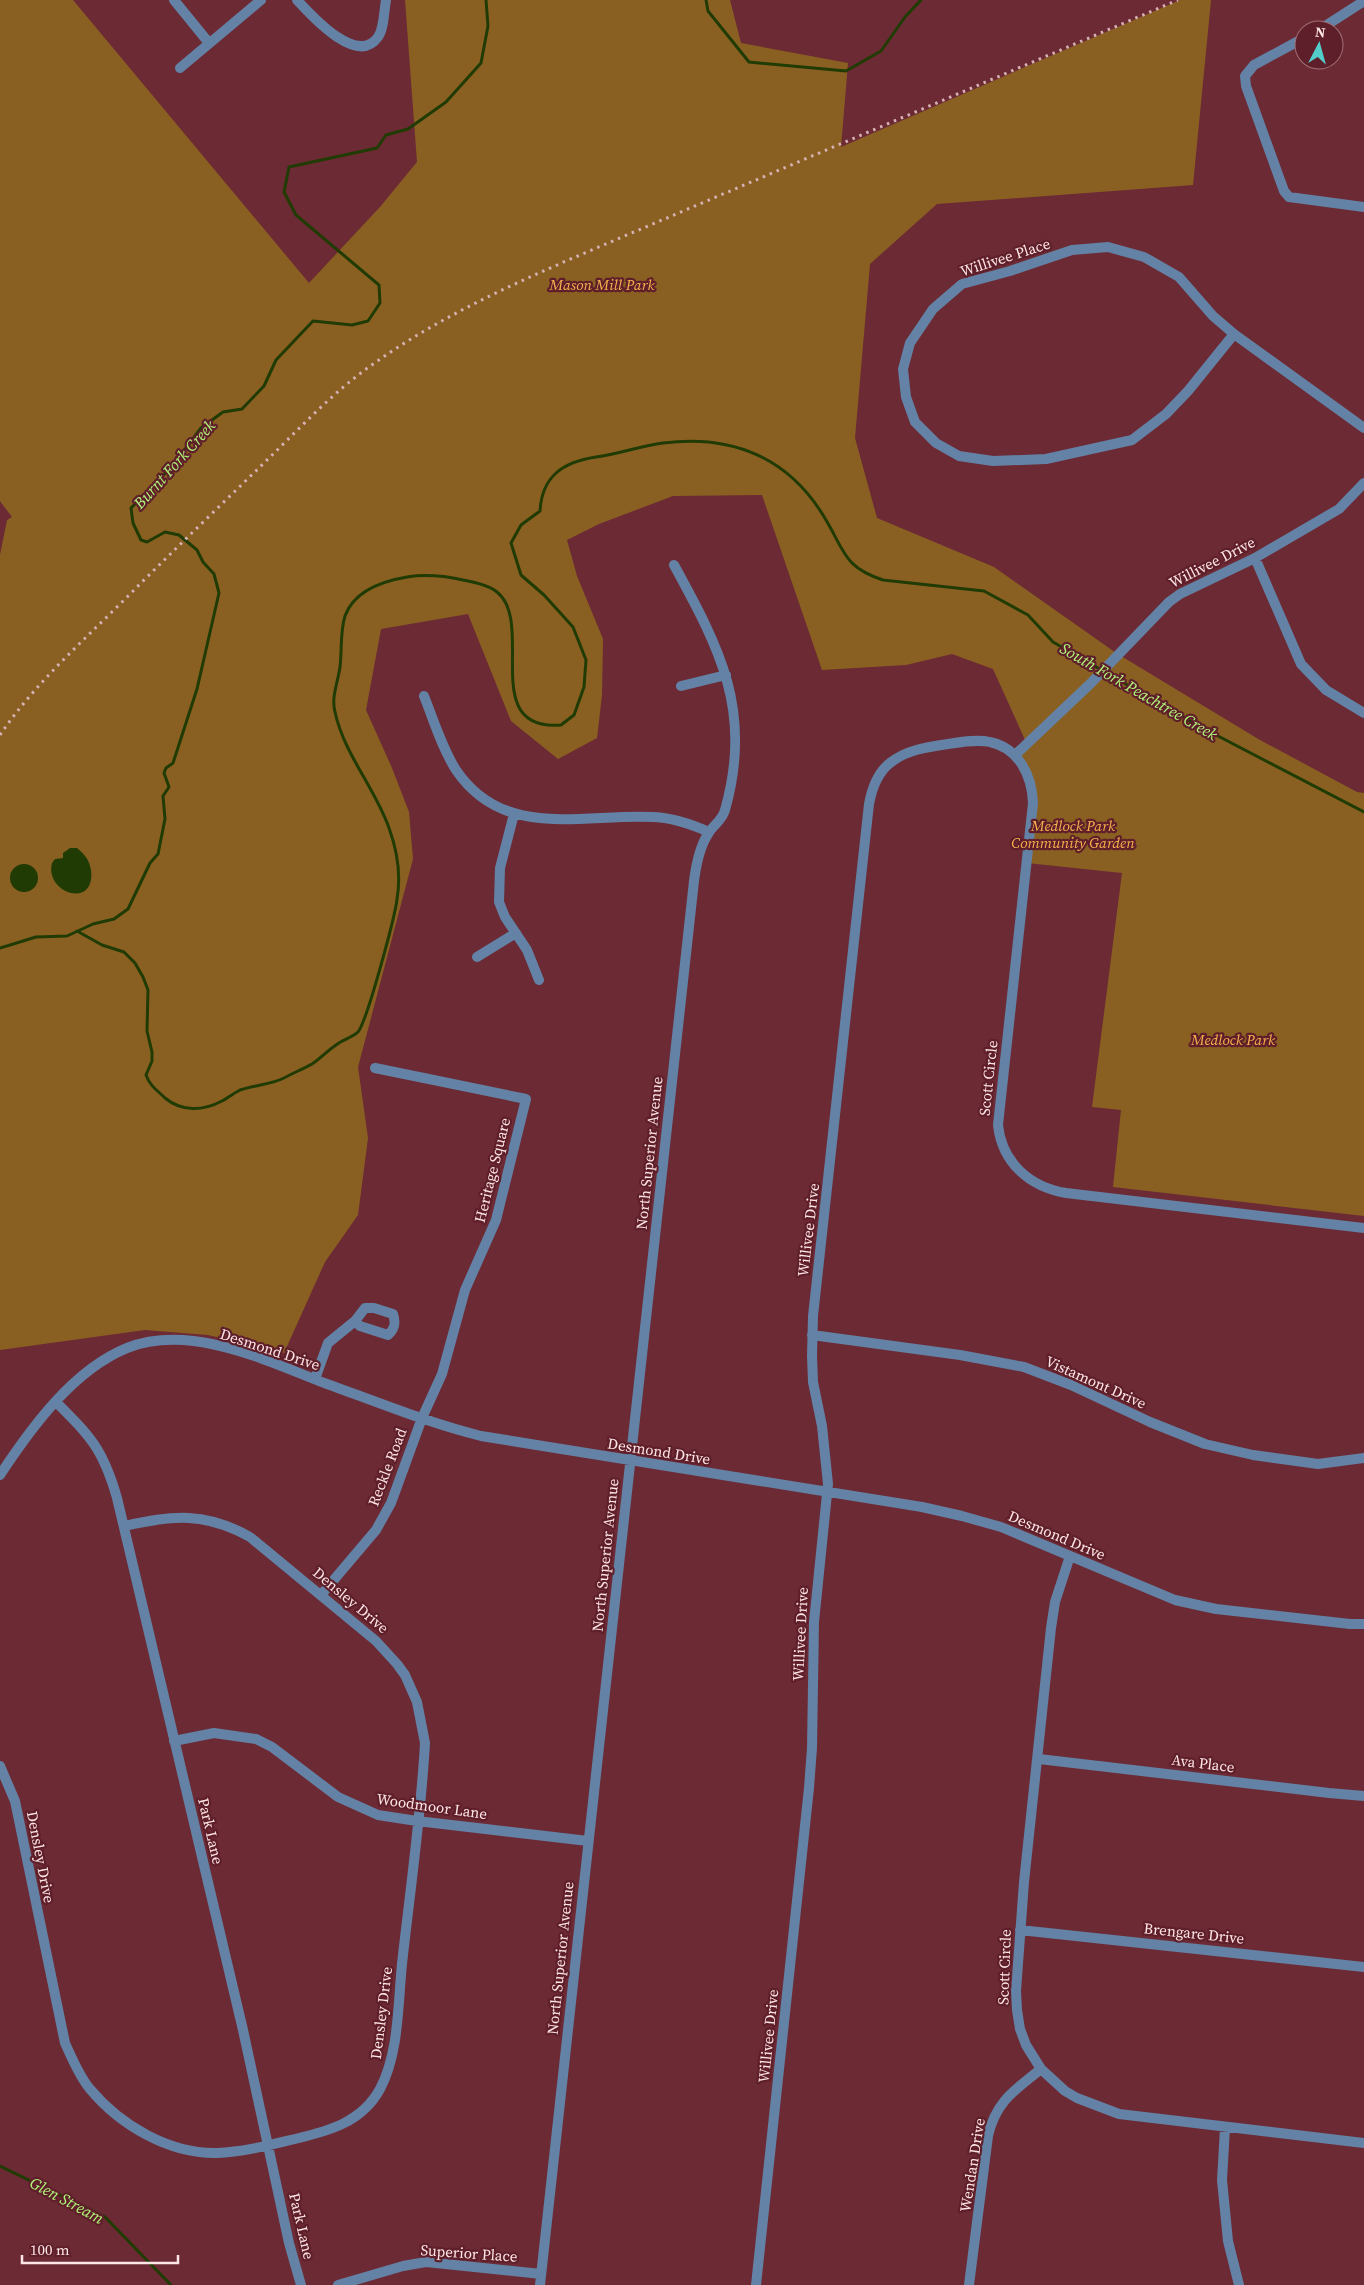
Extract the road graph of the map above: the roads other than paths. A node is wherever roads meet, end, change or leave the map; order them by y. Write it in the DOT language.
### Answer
graph roads {
  1 [pos="174,0"];
  2 [pos="261,0"];
  3 [pos="297,0"];
  4 [pos="386,0"];
  5 [pos="1364,1"];
  6 [pos="1335,20"];
  7 [pos="209,43"];
  8 [pos="1294,43"];
  9 [pos="180,68"];
  10 [pos="1364,207"];
  11 [pos="1234,334"];
  12 [pos="1364,428"];
  13 [pos="1364,482"];
  14 [pos="1255,558"];
  15 [pos="674,565"];
  16 [pos="726,675"];
  17 [pos="681,686"];
  18 [pos="424,696"];
  19 [pos="1364,713"];
  20 [pos="1015,756"];
  21 [pos="514,814"];
  22 [pos="709,832"];
  23 [pos="516,933"];
  24 [pos="476,957"];
  25 [pos="539,980"];
  26 [pos="375,1068"];
  27 [pos="1364,1228"];
  28 [pos="355,1322"];
  29 [pos="812,1336"];
  30 [pos="315,1379"];
  31 [pos="56,1402"];
  32 [pos="422,1418"];
  33 [pos="1364,1458"];
  34 [pos="630,1462"];
  35 [pos="0,1475"];
  36 [pos="827,1493"];
  37 [pos="124,1526"];
  38 [pos="1070,1556"];
  39 [pos="321,1595"];
  40 [pos="1364,1624"];
  41 [pos="174,1741"];
  42 [pos="1039,1759"];
  43 [pos="0,1766"];
  44 [pos="1364,1796"];
  45 [pos="417,1821"];
  46 [pos="588,1840"];
  47 [pos="1020,1930"];
  48 [pos="1364,1967"];
  49 [pos="1042,2069"];
  50 [pos="1225,2128"];
  51 [pos="1364,2143"];
  52 [pos="269,2145"];
  53 [pos="540,2280"];
  54 [pos="301,2285"];
  55 [pos="338,2285"];
  56 [pos="756,2285"];
  57 [pos="970,2285"];
  58 [pos="1239,2285"];
  1 -- 7 [label="street"];
  2 -- 7 [label="street"];
  3 -- 4 [label="street"];
  5 -- 6 [label="street"];
  7 -- 9 [label="street"];
  8 -- 10 [label="street"];
  11 -- 11 [label="street, Willivee Place"];
  11 -- 12 [label="street, Willivee Place"];
  13 -- 14 [label="street, Willivee Drive"];
  14 -- 19 [label="street"];
  14 -- 20 [label="street, Willivee Drive"];
  15 -- 16 [label="street, North Superior Avenue"];
  16 -- 17 [label="street"];
  16 -- 22 [label="street, North Superior Avenue"];
  18 -- 21 [label="street"];
  20 -- 27 [label="street, Scott Circle"];
  20 -- 29 [label="street, Willivee Drive"];
  21 -- 22 [label="street"];
  21 -- 23 [label="street"];
  22 -- 34 [label="street, North Superior Avenue"];
  23 -- 24 [label="street"];
  23 -- 25 [label="street"];
  26 -- 32 [label="street, Heritage Square"];
  28 -- 30 [label="street"];
  29 -- 33 [label="street, Vistamont Drive"];
  29 -- 36 [label="street, Willivee Drive"];
  30 -- 31 [label="street, Desmond Drive"];
  30 -- 32 [label="street, Desmond Drive"];
  31 -- 35 [label="street, Desmond Drive"];
  31 -- 37 [label="street, Park Lane"];
  32 -- 34 [label="street, Desmond Drive"];
  32 -- 39 [label="street, Reckle Road"];
  34 -- 36 [label="street, Desmond Drive"];
  34 -- 46 [label="street, North Superior Avenue"];
  36 -- 38 [label="street, Desmond Drive"];
  36 -- 56 [label="street, Willivee Drive"];
  37 -- 39 [label="street, Densley Drive"];
  37 -- 41 [label="street, Park Lane"];
  38 -- 40 [label="street, Desmond Drive"];
  38 -- 42 [label="street, Scott Circle"];
  39 -- 45 [label="street, Densley Drive"];
  41 -- 45 [label="street, Woodmoor Lane"];
  41 -- 52 [label="street, Park Lane"];
  42 -- 44 [label="street, Ava Place"];
  42 -- 47 [label="street, Scott Circle"];
  43 -- 52 [label="street, Densley Drive"];
  45 -- 46 [label="street, Woodmoor Lane"];
  45 -- 52 [label="street, Densley Drive"];
  46 -- 53 [label="street, North Superior Avenue"];
  47 -- 48 [label="street, Brengare Drive"];
  47 -- 49 [label="street, Scott Circle"];
  49 -- 50 [label="street, Scott Circle"];
  49 -- 57 [label="street, Wendan Drive"];
  50 -- 51 [label="street, Scott Circle"];
  50 -- 58 [label="street"];
  52 -- 54 [label="street, Park Lane"];
  53 -- 55 [label="street, Superior Place"];
}
